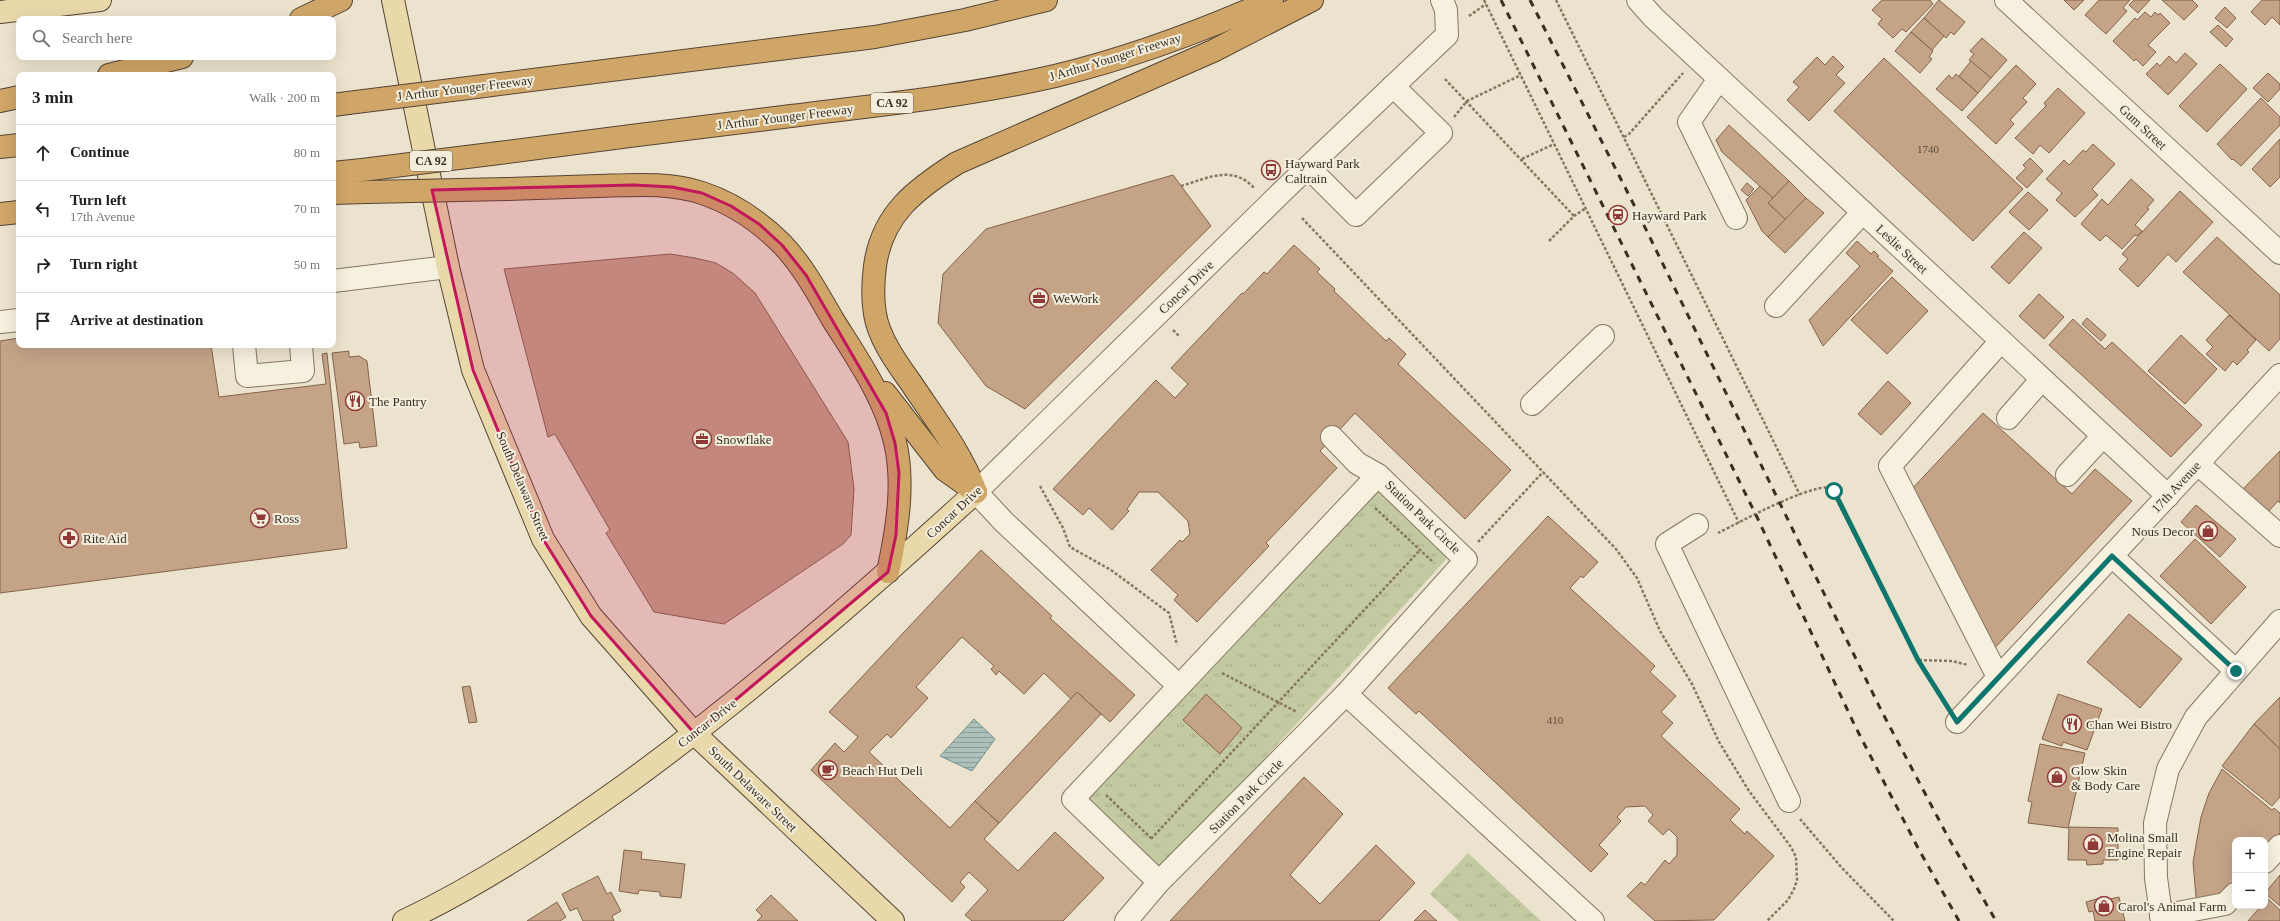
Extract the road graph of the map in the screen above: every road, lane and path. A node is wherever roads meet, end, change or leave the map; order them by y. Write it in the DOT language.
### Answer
graph roads {
  1 [pos="100,0"];
  2 [pos="341,0"];
  3 [pos="394,0"];
  4 [pos="1046,0"];
  5 [pos="1272,0"];
  6 [pos="1312,0"];
  7 [pos="1442,0"];
  8 [pos="1484,0"];
  9 [pos="1556,0"];
  10 [pos="1638,0"];
  11 [pos="2006,0"];
  12 [pos="0,12"];
  13 [pos="306,16"];
  14 [pos="1697,58"];
  15 [pos="170,60"];
  16 [pos="121,72"];
  17 [pos="1521,75"];
  18 [pos="1445,79"];
  19 [pos="1719,79"];
  20 [pos="1393,86"];
  21 [pos="16,97"];
  22 [pos="0,101"];
  23 [pos="1467,101"];
  24 [pos="340,104"];
  25 [pos="1441,133"];
  26 [pos="1624,137"];
  27 [pos="1554,144"];
  28 [pos="16,145"];
  29 [pos="0,147"];
  30 [pos="1522,159"];
  31 [pos="1308,167"];
  32 [pos="336,173"];
  33 [pos="1181,186"];
  34 [pos="1257,191"];
  35 [pos="336,193"];
  36 [pos="1586,208"];
  37 [pos="16,212"];
  38 [pos="1863,212"];
  39 [pos="0,214"];
  40 [pos="1574,216"];
  41 [pos="1302,218"];
  42 [pos="1736,218"];
  43 [pos="1549,241"];
  44 [pos="2280,253"];
  45 [pos="448,267"];
  46 [pos="336,281"];
  47 [pos="1776,306"];
  48 [pos="16,320"];
  49 [pos="0,322"];
  50 [pos="1169,327"];
  51 [pos="1179,336"];
  52 [pos="1603,336"];
  53 [pos="2001,341"];
  54 [pos="244,348"];
  55 [pos="300,348"];
  56 [pos="854,353"];
  57 [pos="2042,380"];
  58 [pos="2277,383"];
  59 [pos="1532,404"];
  60 [pos="2008,418"];
  61 [pos="2103,436"];
  62 [pos="1332,437"];
  63 [pos="2198,464"];
  64 [pos="1543,472"];
  65 [pos="1378,475"];
  66 [pos="2067,475"];
  67 [pos="1040,486"];
  68 [pos="976,492"];
  69 [pos="1800,495"];
  70 [pos="2168,496"];
  71 [pos="1370,504"];
  72 [pos="1739,523"];
  73 [pos="1705,530"];
  74 [pos="2280,536"];
  75 [pos="1420,550"];
  76 [pos="2112,556"];
  77 [pos="1464,557"];
  78 [pos="1439,568"];
  79 [pos="888,572"];
  80 [pos="2280,621"];
  81 [pos="1177,645"];
  82 [pos="1918,660"];
  83 [pos="1974,668"];
  84 [pos="1215,670"];
  85 [pos="2236,671"];
  86 [pos="1998,677"];
  87 [pos="1179,686"];
  88 [pos="1346,694"];
  89 [pos="1278,702"];
  90 [pos="1301,714"];
  91 [pos="1957,722"];
  92 [pos="695,734"];
  93 [pos="1102,792"];
  94 [pos="1788,801"];
  95 [pos="1151,838"];
  96 [pos="1148,842"];
  97 [pos="2280,846"];
  98 [pos="2268,859"];
  99 [pos="1159,882"];
  100 [pos="2232,897"];
  101 [pos="1591,918"];
  102 [pos="2162,918"];
  103 [pos="404,921"];
  104 [pos="893,921"];
  105 [pos="1126,921"];
  106 [pos="1767,921"];
  107 [pos="1894,921"];
  1 -- 12 [label="main road"];
  2 -- 13 [label="highway"];
  3 -- 45 [label="main road, South Delaware Street"];
  4 -- 24 [label="highway, J Arthur Younger Freeway, bridge"];
  5 -- 32 [label="highway, J Arthur Younger Freeway / CA 92, bridge"];
  6 -- 68 [label="highway"];
  7 -- 20 [label="street, Concar Drive"];
  8 -- 17 [label="path"];
  9 -- 26 [label="path"];
  10 -- 14 [label="street, Leslie Street"];
  11 -- 44 [label="street, Gum Street"];
  14 -- 19 [label="street, Leslie Street"];
  14 -- 26 [label="path"];
  15 -- 16 [label="highway"];
  17 -- 23 [label="path"];
  17 -- 27 [label="path"];
  18 -- 23 [label="path"];
  19 -- 38 [label="street, Leslie Street"];
  19 -- 42 [label="street"];
  20 -- 25 [label="street"];
  20 -- 31 [label="street, Concar Drive"];
  21 -- 22 [label="highway"];
  23 -- 25 [label="path"];
  23 -- 30 [label="path"];
  25 -- 31 [label="street"];
  26 -- 69 [label="path"];
  27 -- 30 [label="path"];
  27 -- 36 [label="path"];
  28 -- 29 [label="highway"];
  30 -- 40 [label="path"];
  31 -- 68 [label="street, Concar Drive"];
  33 -- 34 [label="path"];
  35 -- 56 [label="highway, bridge"];
  36 -- 40 [label="path"];
  36 -- 72 [label="path"];
  37 -- 39 [label="highway"];
  38 -- 47 [label="street"];
  38 -- 53 [label="street, Leslie Street"];
  40 -- 43 [label="path"];
  41 -- 64 [label="path"];
  45 -- 46 [label="street"];
  45 -- 92 [label="main road, South Delaware Street"];
  48 -- 49 [label="street"];
  50 -- 51 [label="path"];
  52 -- 59 [label="street"];
  53 -- 57 [label="street, Leslie Street"];
  53 -- 86 [label="street"];
  54 -- 55 [label="street"];
  56 -- 68 [label="highway"];
  56 -- 79 [label="highway"];
  57 -- 60 [label="street"];
  57 -- 61 [label="street, Leslie Street"];
  58 -- 63 [label="street, 17th Avenue"];
  61 -- 66 [label="street"];
  61 -- 70 [label="street, Leslie Street"];
  62 -- 65 [label="street"];
  63 -- 70 [label="street, 17th Avenue"];
  63 -- 74 [label="street"];
  64 -- 77 [label="path"];
  64 -- 106 [label="path"];
  65 -- 77 [label="street, Station Park Circle"];
  65 -- 87 [label="street, Station Park Circle"];
  67 -- 81 [label="path"];
  68 -- 79 [label="main road, Concar Drive"];
  68 -- 87 [label="street"];
  69 -- 72 [label="path"];
  69 -- 82 [label="path"];
  70 -- 76 [label="street, 17th Avenue"];
  71 -- 75 [label="path"];
  72 -- 73 [label="path"];
  73 -- 94 [label="street"];
  75 -- 78 [label="path"];
  75 -- 89 [label="path"];
  76 -- 85 [label="street"];
  76 -- 86 [label="street, 17th Avenue"];
  77 -- 88 [label="street, Station Park Circle"];
  79 -- 92 [label="main road, Concar Drive"];
  80 -- 85 [label="street"];
  82 -- 83 [label="path"];
  82 -- 91 [label="path"];
  84 -- 89 [label="path"];
  85 -- 102 [label="street"];
  86 -- 91 [label="street, 17th Avenue"];
  87 -- 99 [label="street, Station Park Circle"];
  88 -- 99 [label="street, Station Park Circle"];
  88 -- 101 [label="street"];
  89 -- 90 [label="path"];
  89 -- 95 [label="path"];
  92 -- 103 [label="main road, Concar Drive"];
  92 -- 104 [label="main road, South Delaware Street"];
  93 -- 95 [label="path"];
  94 -- 107 [label="path"];
  95 -- 96 [label="path"];
  97 -- 98 [label="street"];
  99 -- 105 [label="street"];
  100 -- 102 [label="street"];
}
